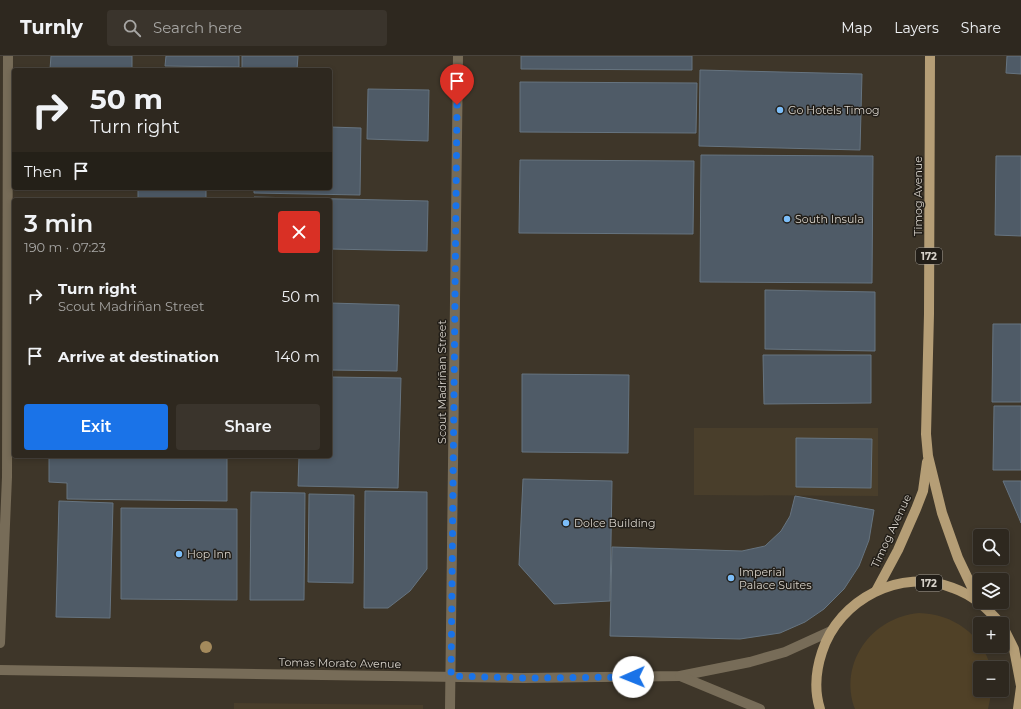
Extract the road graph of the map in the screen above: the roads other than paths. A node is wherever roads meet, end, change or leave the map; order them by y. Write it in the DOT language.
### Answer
graph roads {
  1 [pos="8,56"];
  2 [pos="458,56"];
  3 [pos="930,56"];
  4 [pos="928,456"];
  5 [pos="3,464"];
  6 [pos="973,589"];
  7 [pos="876,591"];
  8 [pos="973,599"];
  9 [pos="986,609"];
  10 [pos="994,617"];
  11 [pos="831,631"];
  12 [pos="1009,636"];
  13 [pos="1021,640"];
  14 [pos="0,643"];
  15 [pos="0,670"];
  16 [pos="451,676"];
  17 [pos="680,676"];
  18 [pos="1021,687"];
  19 [pos="450,709"];
  20 [pos="760,709"];
  21 [pos="820,709"];
  22 [pos="1018,709"];
  1 -- 5 [label="street"];
  2 -- 16 [label="street, Scout Madriñan Street"];
  3 -- 4 [label="main road, Timog Avenue / 172"];
  4 -- 6 [label="main road, Timog Avenue / 172"];
  4 -- 7 [label="main road, Timog Avenue / 172"];
  5 -- 14 [label="street"];
  7 -- 8 [label="main road, 172"];
  7 -- 11 [label="main road, 172"];
  9 -- 10 [label="main road, 172"];
  11 -- 17 [label="street, Tomas Morato Avenue"];
  11 -- 21 [label="main road, 172"];
  12 -- 13 [label="main road"];
  12 -- 18 [label="main road, 172"];
  15 -- 16 [label="street, Tomas Morato Avenue"];
  16 -- 17 [label="street, Tomas Morato Avenue"];
  16 -- 19 [label="street, Scout Madriñan Street"];
  17 -- 20 [label="street, Tomas Morato Avenue"];
  18 -- 22 [label="main road, 172"];
}
